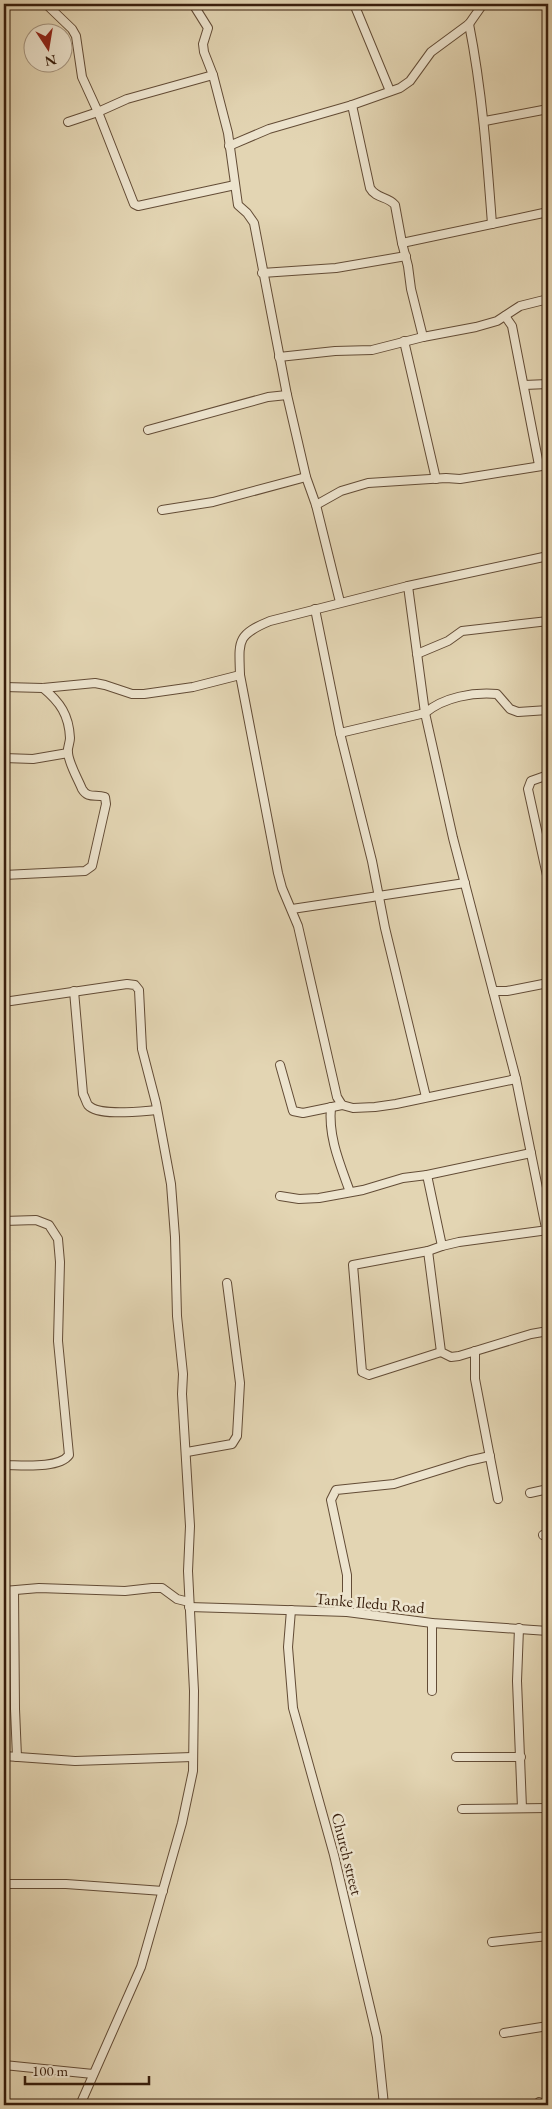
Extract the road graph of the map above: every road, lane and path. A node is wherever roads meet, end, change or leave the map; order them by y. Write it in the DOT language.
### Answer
graph roads {
  1 [pos="46,4"];
  2 [pos="193,4"];
  3 [pos="354,4"];
  4 [pos="483,4"];
  5 [pos="469,24"];
  6 [pos="213,75"];
  7 [pos="390,91"];
  8 [pos="352,105"];
  9 [pos="548,109"];
  10 [pos="98,112"];
  11 [pos="485,121"];
  12 [pos="68,122"];
  13 [pos="229,146"];
  14 [pos="235,184"];
  15 [pos="548,212"];
  16 [pos="492,224"];
  17 [pos="402,243"];
  18 [pos="406,256"];
  19 [pos="262,273"];
  20 [pos="548,299"];
  21 [pos="505,316"];
  22 [pos="423,337"];
  23 [pos="404,341"];
  24 [pos="279,357"];
  25 [pos="548,384"];
  26 [pos="524,385"];
  27 [pos="287,395"];
  28 [pos="148,430"];
  29 [pos="539,465"];
  30 [pos="548,465"];
  31 [pos="306,477"];
  32 [pos="436,479"];
  33 [pos="316,505"];
  34 [pos="162,510"];
  35 [pos="548,556"];
  36 [pos="408,586"];
  37 [pos="340,602"];
  38 [pos="315,609"];
  39 [pos="548,621"];
  40 [pos="417,654"];
  41 [pos="240,675"];
  42 [pos="4,687"];
  43 [pos="43,688"];
  44 [pos="548,710"];
  45 [pos="425,713"];
  46 [pos="340,733"];
  47 [pos="68,753"];
  48 [pos="4,758"];
  49 [pos="548,775"];
  50 [pos="4,875"];
  51 [pos="548,880"];
  52 [pos="465,882"];
  53 [pos="380,895"];
  54 [pos="292,909"];
  55 [pos="548,983"];
  56 [pos="74,991"];
  57 [pos="493,991"];
  58 [pos="4,1002"];
  59 [pos="280,1065"];
  60 [pos="516,1079"];
  61 [pos="426,1097"];
  62 [pos="342,1105"];
  63 [pos="331,1107"];
  64 [pos="157,1110"];
  65 [pos="531,1153"];
  66 [pos="427,1175"];
  67 [pos="350,1192"];
  68 [pos="280,1196"];
  69 [pos="4,1221"];
  70 [pos="548,1233"];
  71 [pos="442,1246"];
  72 [pos="428,1251"];
  73 [pos="227,1283"];
  74 [pos="548,1331"];
  75 [pos="475,1351"];
  76 [pos="441,1352"];
  77 [pos="187,1452"];
  78 [pos="490,1456"];
  79 [pos="4,1466"];
  80 [pos="548,1489"];
  81 [pos="530,1493"];
  82 [pos="498,1499"];
  83 [pos="4,1591"];
  84 [pos="14,1591"];
  85 [pos="189,1604"];
  86 [pos="291,1610"];
  87 [pos="347,1612"];
  88 [pos="432,1622"];
  89 [pos="519,1628"];
  90 [pos="548,1631"];
  91 [pos="432,1691"];
  92 [pos="4,1756"];
  93 [pos="17,1757"];
  94 [pos="192,1757"];
  95 [pos="456,1757"];
  96 [pos="521,1757"];
  97 [pos="522,1808"];
  98 [pos="548,1808"];
  99 [pos="462,1810"];
  100 [pos="4,1884"];
  101 [pos="162,1891"];
  102 [pos="548,1936"];
  103 [pos="492,1942"];
  104 [pos="548,2026"];
  105 [pos="504,2033"];
  106 [pos="4,2065"];
  107 [pos="93,2074"];
  108 [pos="80,2105"];
  109 [pos="384,2105"];
  1 -- 10 [label="street"];
  2 -- 6 [label="street"];
  3 -- 7 [label="street"];
  4 -- 5 [label="street"];
  5 -- 7 [label="street"];
  5 -- 11 [label="street"];
  6 -- 10 [label="street"];
  6 -- 13 [label="street"];
  7 -- 8 [label="street"];
  8 -- 13 [label="street"];
  8 -- 17 [label="street"];
  9 -- 11 [label="street"];
  10 -- 12 [label="street"];
  10 -- 14 [label="street"];
  11 -- 16 [label="street"];
  13 -- 14 [label="street"];
  14 -- 19 [label="street"];
  15 -- 16 [label="street"];
  16 -- 17 [label="street"];
  17 -- 18 [label="street"];
  18 -- 19 [label="street"];
  18 -- 22 [label="street"];
  19 -- 24 [label="street"];
  20 -- 21 [label="street"];
  21 -- 22 [label="street"];
  21 -- 26 [label="street"];
  22 -- 23 [label="street"];
  23 -- 24 [label="street"];
  23 -- 32 [label="street"];
  24 -- 27 [label="street"];
  25 -- 26 [label="street"];
  26 -- 29 [label="street"];
  27 -- 28 [label="street"];
  27 -- 31 [label="street"];
  29 -- 30 [label="street"];
  29 -- 32 [label="street"];
  31 -- 33 [label="street"];
  31 -- 34 [label="street"];
  32 -- 33 [label="street"];
  33 -- 37 [label="street"];
  35 -- 36 [label="street"];
  36 -- 37 [label="street"];
  36 -- 40 [label="street"];
  37 -- 38 [label="street"];
  38 -- 41 [label="street"];
  38 -- 46 [label="street"];
  39 -- 40 [label="street"];
  40 -- 45 [label="street"];
  41 -- 43 [label="street"];
  41 -- 54 [label="street"];
  42 -- 43 [label="street"];
  43 -- 47 [label="street"];
  44 -- 45 [label="street"];
  45 -- 46 [label="street"];
  45 -- 52 [label="street"];
  46 -- 53 [label="street"];
  47 -- 48 [label="street"];
  47 -- 50 [label="street"];
  49 -- 51 [label="street"];
  52 -- 53 [label="street"];
  52 -- 57 [label="street"];
  53 -- 54 [label="street"];
  53 -- 61 [label="street"];
  54 -- 62 [label="street"];
  55 -- 57 [label="street"];
  56 -- 58 [label="street"];
  56 -- 64 [label="street"];
  56 -- 64 [label="street"];
  57 -- 60 [label="street"];
  59 -- 63 [label="street"];
  60 -- 61 [label="street"];
  60 -- 65 [label="street"];
  61 -- 62 [label="street"];
  62 -- 63 [label="street"];
  63 -- 67 [label="street"];
  64 -- 77 [label="street"];
  65 -- 66 [label="street"];
  65 -- 70 [label="street"];
  66 -- 67 [label="street"];
  66 -- 71 [label="street"];
  67 -- 68 [label="street"];
  69 -- 79 [label="street"];
  70 -- 71 [label="street"];
  71 -- 72 [label="street"];
  72 -- 76 [label="street"];
  72 -- 76 [label="street"];
  73 -- 77 [label="street"];
  74 -- 75 [label="street"];
  75 -- 76 [label="street"];
  75 -- 78 [label="street"];
  77 -- 85 [label="street"];
  78 -- 82 [label="street"];
  78 -- 87 [label="street"];
  80 -- 81 [label="street"];
  83 -- 84 [label="street"];
  84 -- 85 [label="street"];
  84 -- 93 [label="street"];
  85 -- 86 [label="street, Tanke Iledu Road"];
  85 -- 94 [label="street"];
  86 -- 87 [label="street, Tanke Iledu Road"];
  86 -- 109 [label="street, Church street"];
  87 -- 88 [label="street, Tanke Iledu Road"];
  88 -- 89 [label="street, Tanke Iledu Road"];
  88 -- 91 [label="street"];
  89 -- 90 [label="street, Tanke Iledu Road"];
  89 -- 96 [label="street"];
  92 -- 93 [label="street"];
  93 -- 94 [label="street"];
  94 -- 101 [label="street"];
  95 -- 96 [label="street"];
  96 -- 97 [label="street"];
  97 -- 98 [label="street"];
  97 -- 99 [label="street"];
  100 -- 101 [label="street"];
  101 -- 107 [label="street"];
  102 -- 103 [label="street"];
  104 -- 105 [label="street"];
  106 -- 107 [label="street"];
  107 -- 108 [label="street"];
}
